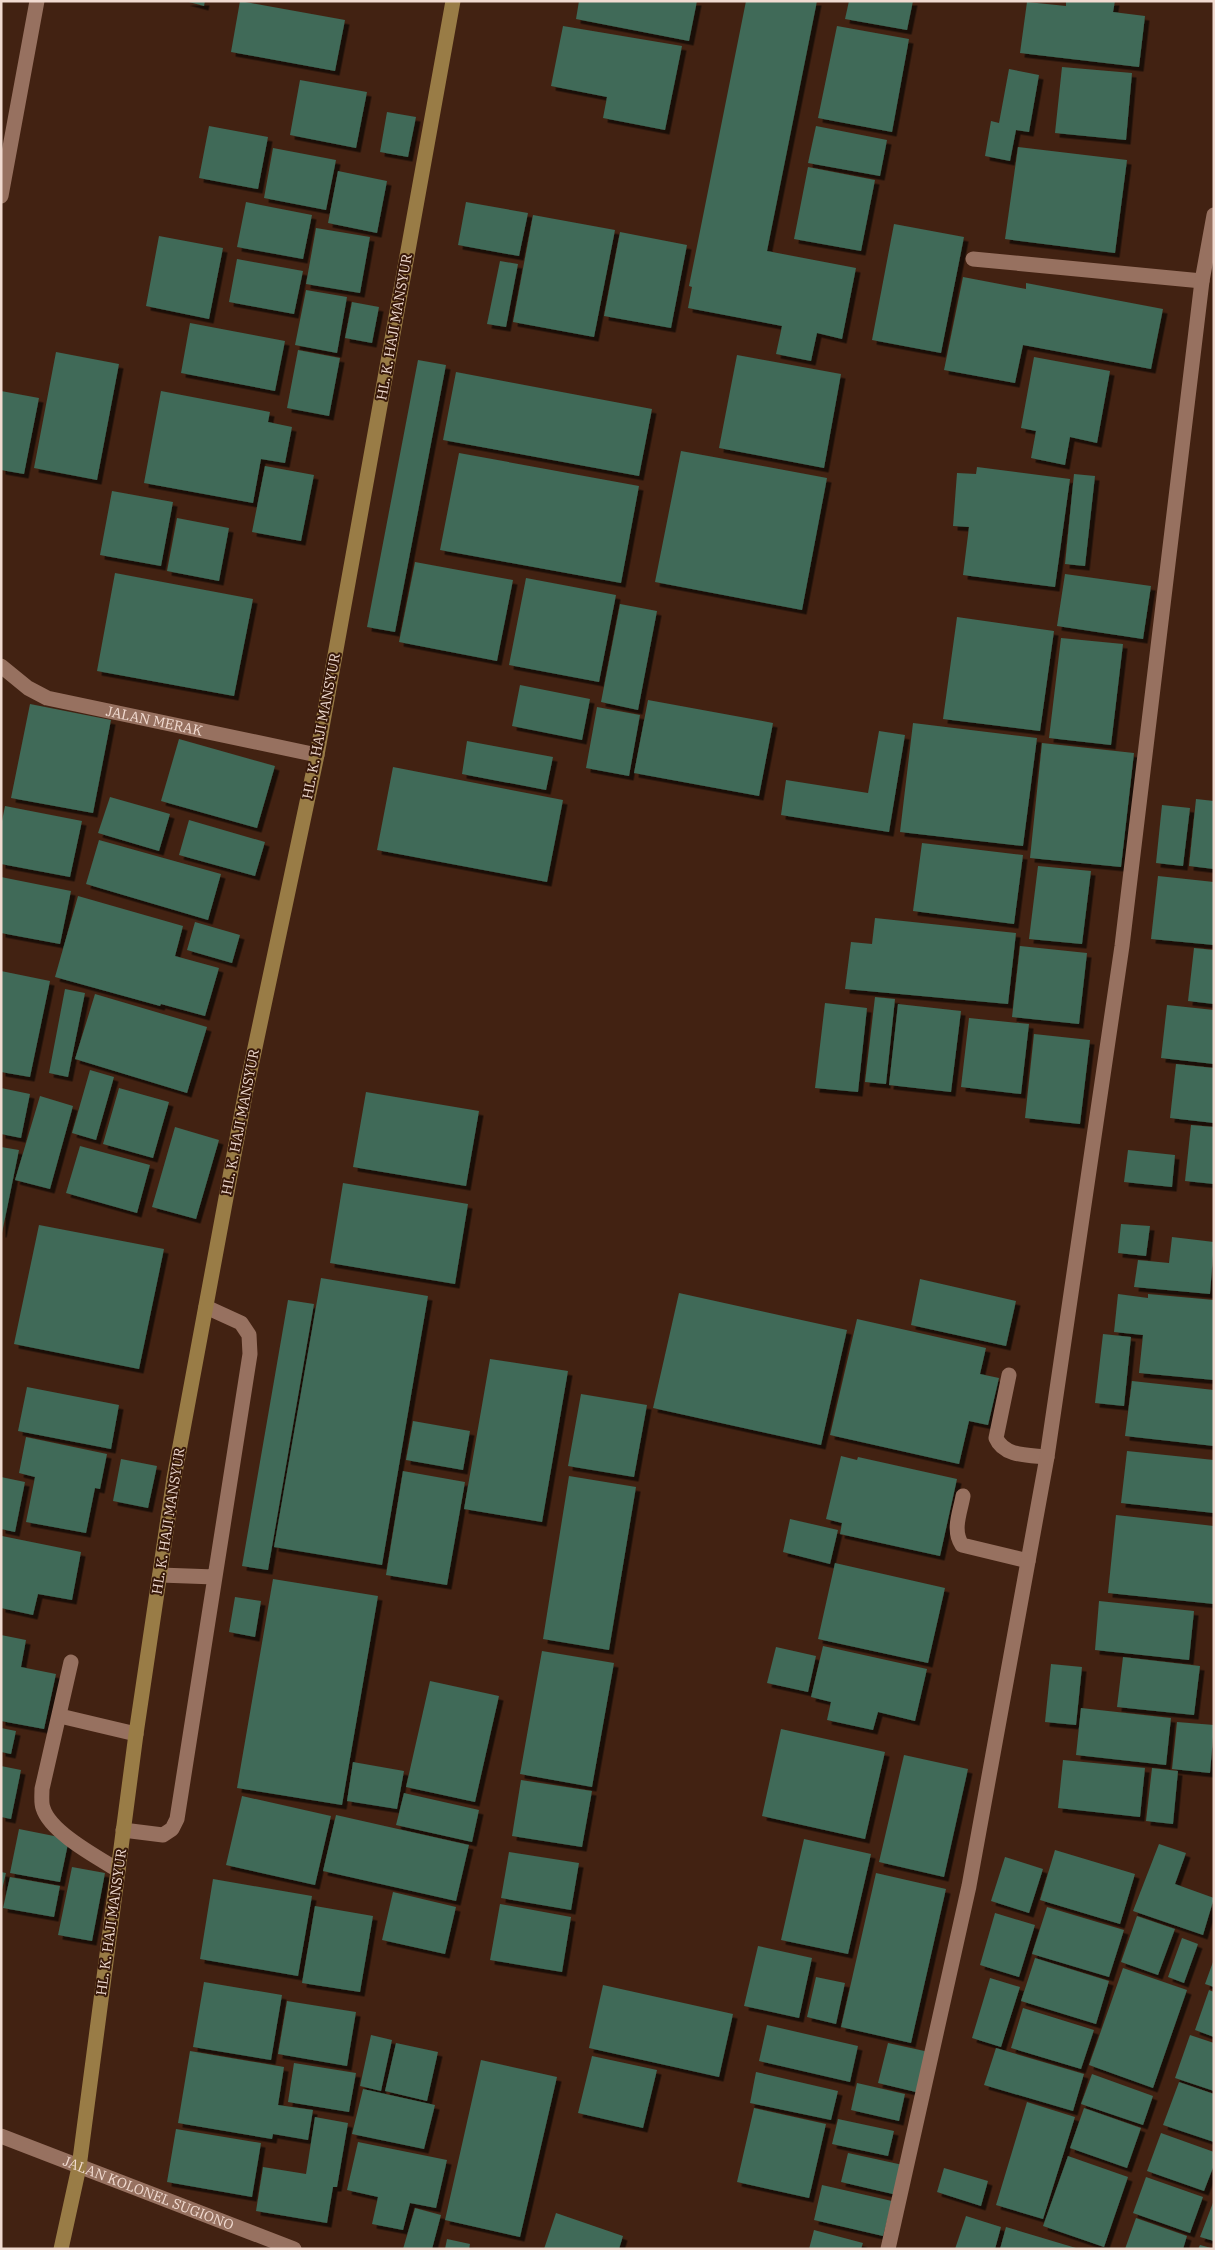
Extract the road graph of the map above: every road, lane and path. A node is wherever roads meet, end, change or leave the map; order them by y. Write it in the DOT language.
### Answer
graph roads {
  1 [pos="37,1"];
  2 [pos="453,1"];
  3 [pos="1,196"];
  4 [pos="1214,215"];
  5 [pos="973,260"];
  6 [pos="1202,280"];
  7 [pos="1,666"];
  8 [pos="317,755"];
  9 [pos="206,1307"];
  10 [pos="1009,1376"];
  11 [pos="1047,1457"];
  12 [pos="963,1496"];
  13 [pos="1028,1561"];
  14 [pos="160,1575"];
  15 [pos="215,1577"];
  16 [pos="71,1662"];
  17 [pos="60,1716"];
  18 [pos="136,1734"];
  19 [pos="123,1830"];
  20 [pos="118,1870"];
  21 [pos="1,2136"];
  22 [pos="79,2167"];
  23 [pos="61,2249"];
  24 [pos="294,2249"];
  25 [pos="888,2249"];
  1 -- 3 [label="street"];
  2 -- 8 [label="street, HL. K. HAJI MANSYUR"];
  4 -- 6 [label="street"];
  5 -- 6 [label="street"];
  6 -- 11 [label="street"];
  7 -- 8 [label="street, JALAN MERAK"];
  8 -- 9 [label="street, HL. K. HAJI MANSYUR"];
  9 -- 14 [label="street, HL. K. HAJI MANSYUR"];
  9 -- 15 [label="street"];
  10 -- 11 [label="street"];
  11 -- 13 [label="street"];
  12 -- 13 [label="street"];
  13 -- 25 [label="street"];
  14 -- 15 [label="street"];
  14 -- 18 [label="street, HL. K. HAJI MANSYUR"];
  15 -- 19 [label="street"];
  16 -- 17 [label="street"];
  17 -- 18 [label="street"];
  17 -- 20 [label="street"];
  18 -- 19 [label="street, HL. K. HAJI MANSYUR"];
  19 -- 20 [label="street, HL. K. HAJI MANSYUR"];
  20 -- 22 [label="street, HL. K. HAJI MANSYUR"];
  21 -- 22 [label="street, JALAN KOLONEL SUGIONO"];
  22 -- 23 [label="street, HL. K. HAJI MANSYUR"];
  22 -- 24 [label="street, JALAN KOLONEL SUGIONO"];
}
